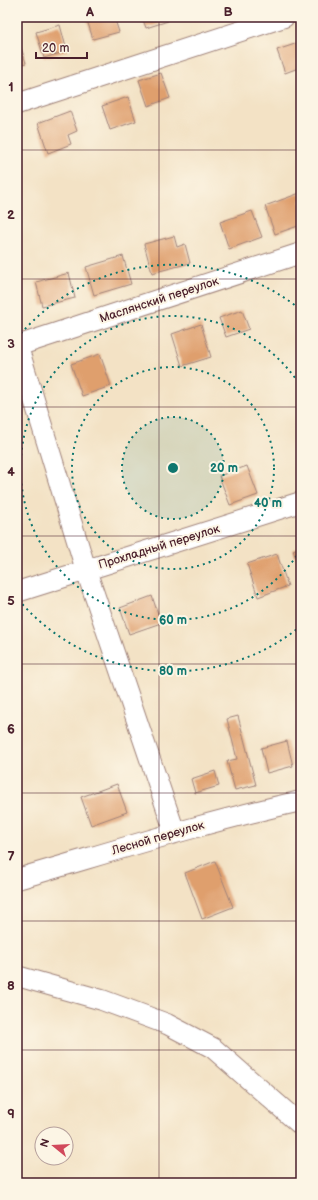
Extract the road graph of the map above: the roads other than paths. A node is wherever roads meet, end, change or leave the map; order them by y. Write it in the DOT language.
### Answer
graph roads {
  1 [pos="284,17"];
  2 [pos="17,104"];
  3 [pos="301,253"];
  4 [pos="17,345"];
  5 [pos="301,502"];
  6 [pos="86,570"];
  7 [pos="17,592"];
  8 [pos="301,801"];
  9 [pos="175,832"];
  10 [pos="17,880"];
  11 [pos="17,976"];
  12 [pos="301,1125"];
  1 -- 2 [label="street"];
  3 -- 4 [label="street, Маслянский переулок"];
  4 -- 6 [label="street"];
  5 -- 6 [label="street, Прохладный переулок"];
  6 -- 7 [label="street, Прохладный переулок"];
  6 -- 9 [label="street"];
  8 -- 9 [label="street, Лесной переулок"];
  9 -- 10 [label="street, Лесной переулок"];
  11 -- 12 [label="street"];
}
